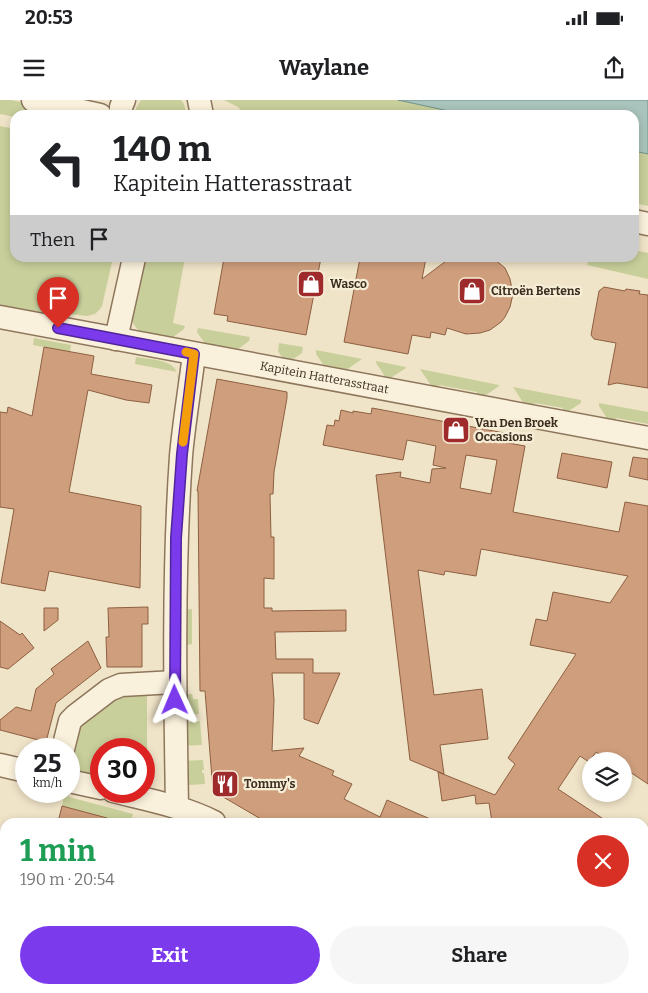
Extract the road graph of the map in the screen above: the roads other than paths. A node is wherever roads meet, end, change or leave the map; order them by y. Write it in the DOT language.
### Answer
graph roads {
  1 [pos="33,100"];
  2 [pos="78,110"];
  3 [pos="133,262"];
  4 [pos="0,317"];
  5 [pos="116,339"];
  6 [pos="194,354"];
  7 [pos="648,438"];
  8 [pos="175,682"];
  9 [pos="66,738"];
  10 [pos="0,765"];
  11 [pos="15,768"];
  12 [pos="155,801"];
  13 [pos="177,806"];
  14 [pos="206,818"];
  1 -- 2 [label="street"];
  3 -- 5 [label="street"];
  4 -- 5 [label="street, Kapitein Hatterasstraat"];
  5 -- 6 [label="street, Kapitein Hatterasstraat"];
  6 -- 7 [label="street, Kapitein Hatterasstraat"];
  6 -- 8 [label="street"];
  8 -- 9 [label="street"];
  8 -- 13 [label="street"];
  10 -- 11 [label="street"];
  12 -- 13 [label="street"];
  13 -- 14 [label="street"];
}
